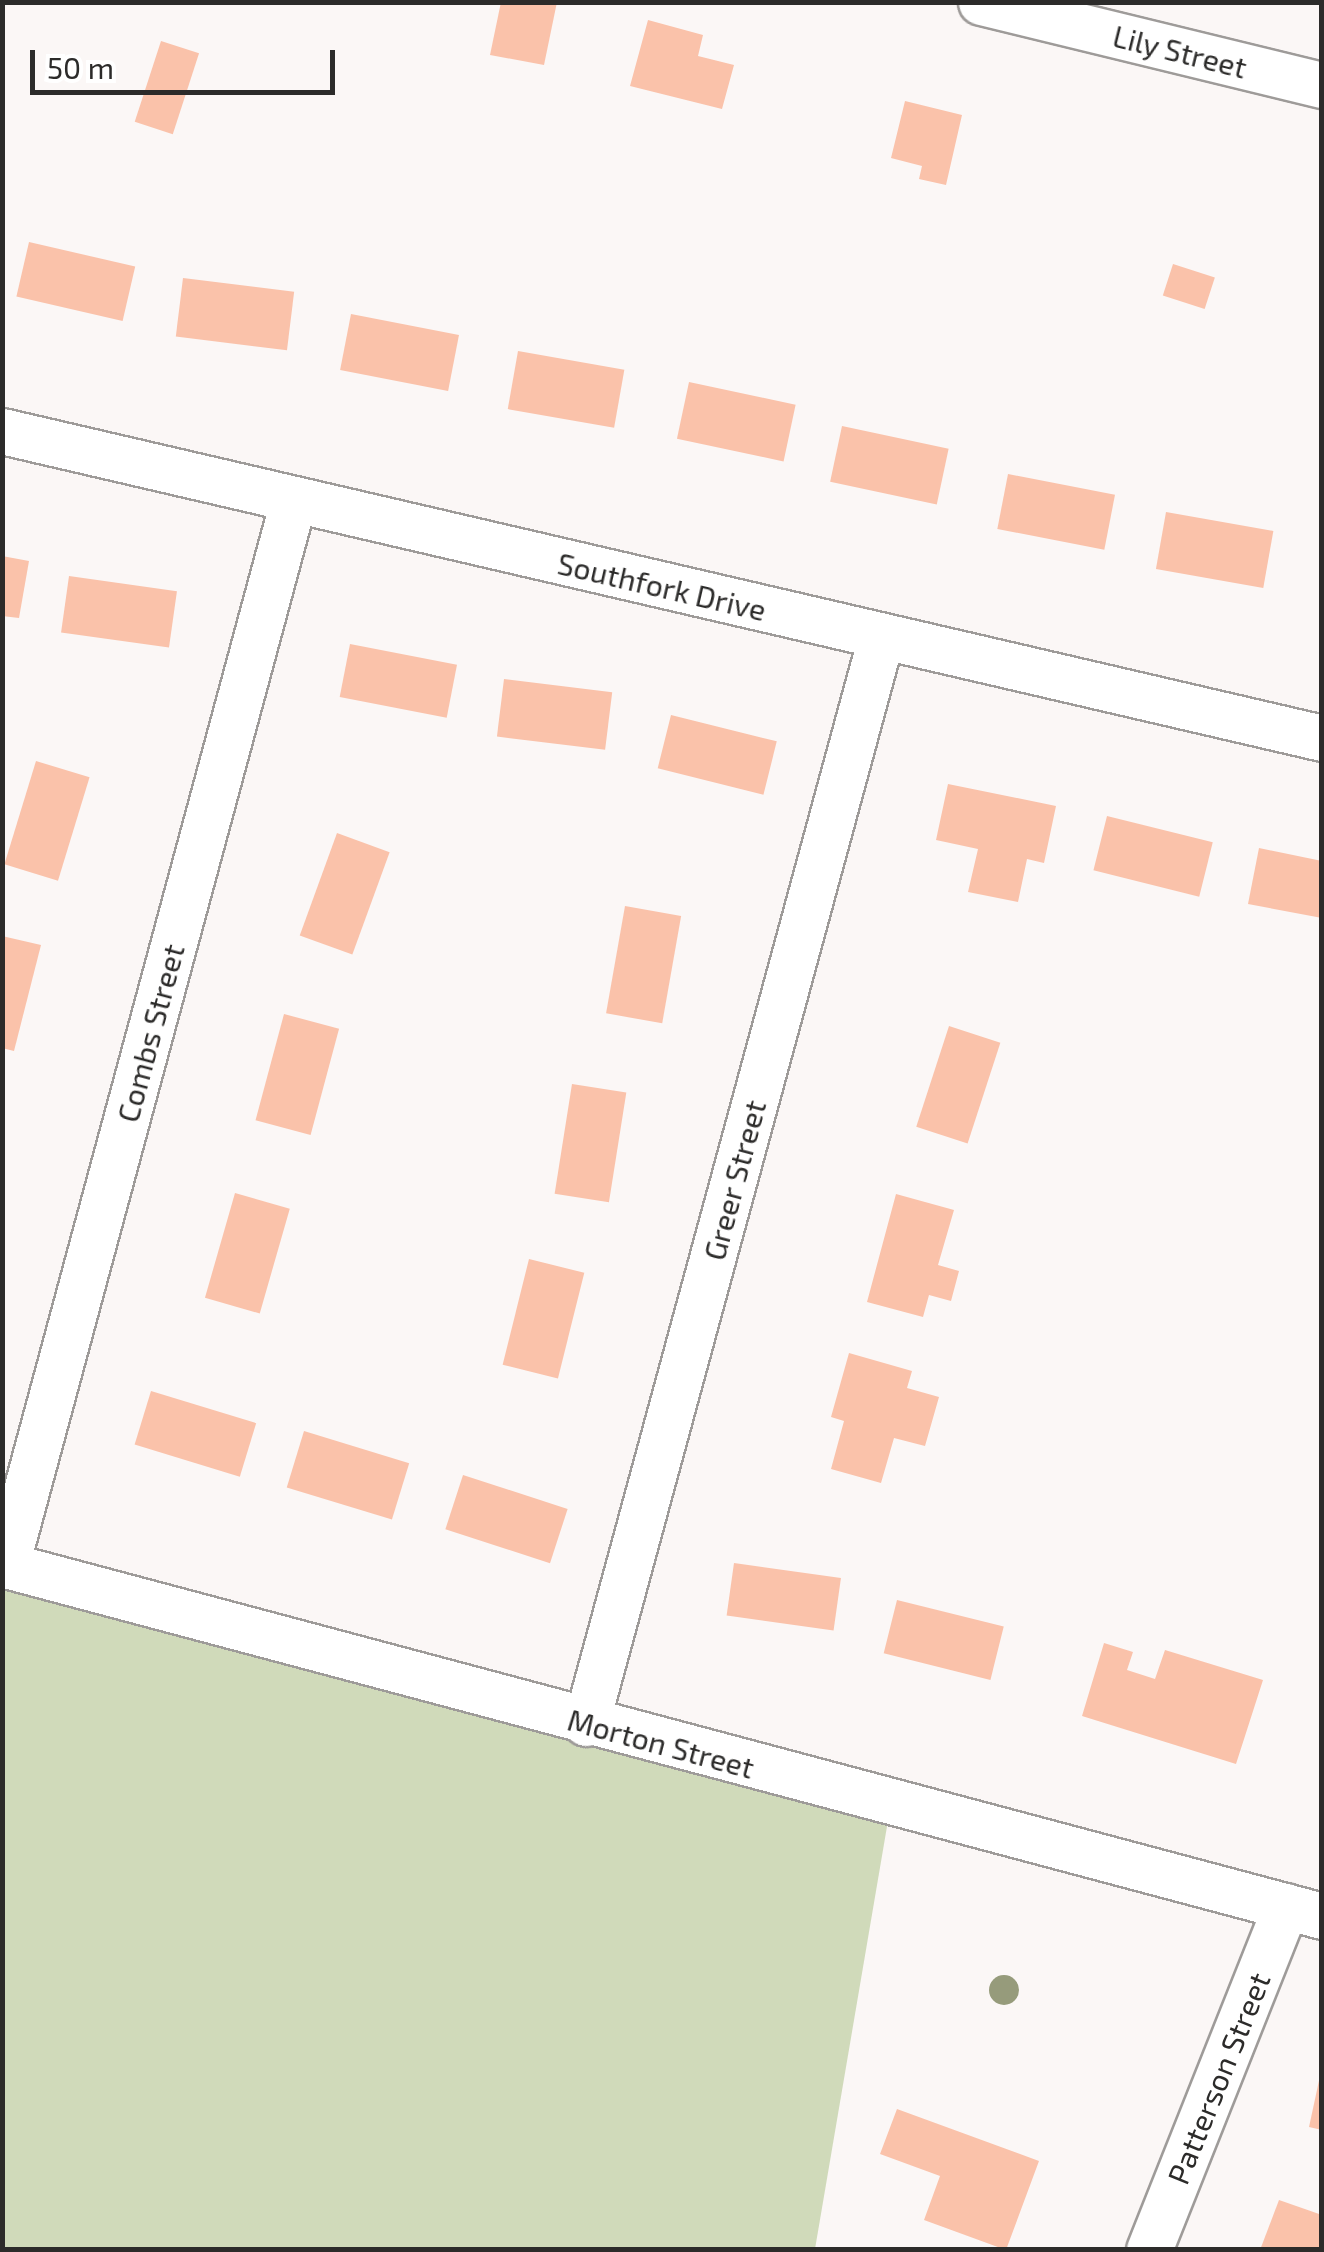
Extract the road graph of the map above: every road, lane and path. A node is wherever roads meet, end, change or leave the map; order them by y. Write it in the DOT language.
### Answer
graph roads {
  1 [pos="981,2"];
  2 [pos="1322,84"];
  3 [pos="2,430"];
  4 [pos="293,501"];
  5 [pos="880,637"];
  6 [pos="1322,738"];
  7 [pos="4,1564"];
  8 [pos="586,1723"];
  9 [pos="1304,1911"];
  10 [pos="1149,2250"];
  1 -- 2 [label="street, Lily Street"];
  3 -- 4 [label="street, Southfork Drive"];
  4 -- 5 [label="street, Southfork Drive"];
  4 -- 7 [label="street, Combs Street"];
  5 -- 6 [label="street, Southfork Drive"];
  5 -- 8 [label="street, Greer Street"];
  7 -- 8 [label="street, Morton Street"];
  8 -- 9 [label="street, Morton Street"];
  9 -- 10 [label="street, Patterson Street"];
}
